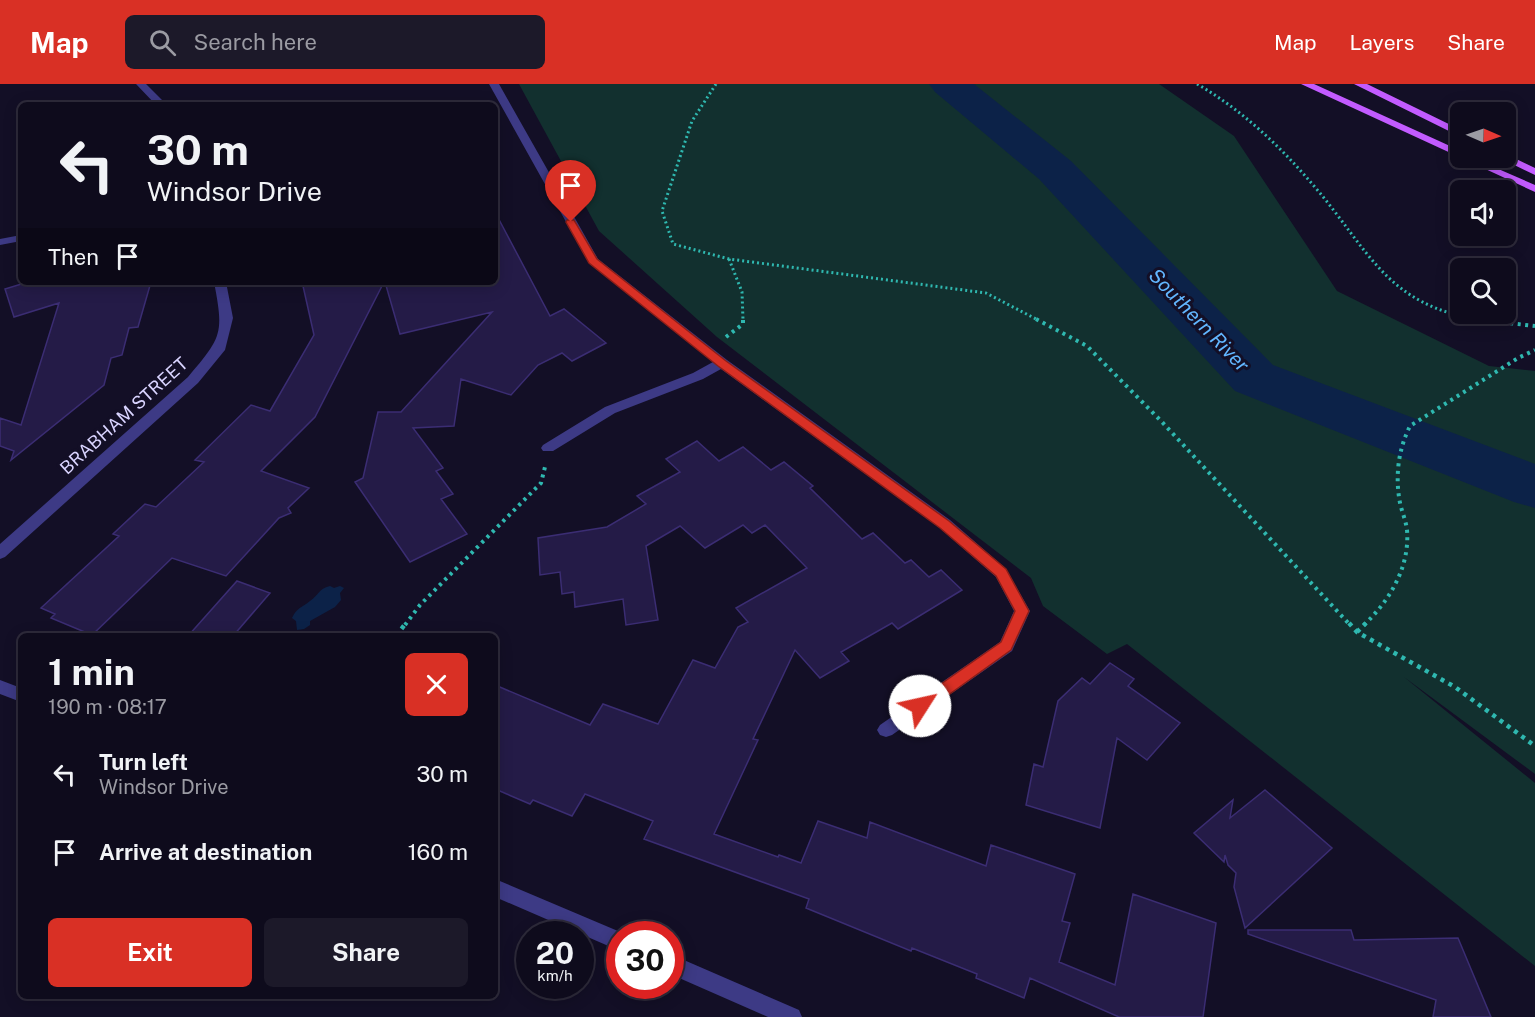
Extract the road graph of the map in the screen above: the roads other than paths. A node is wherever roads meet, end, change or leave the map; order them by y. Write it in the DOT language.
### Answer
graph roads {
  1 [pos="141,84"];
  2 [pos="494,84"];
  3 [pos="1306,84"];
  4 [pos="1359,84"];
  5 [pos="159,102"];
  6 [pos="1450,129"];
  7 [pos="1450,150"];
  8 [pos="1516,162"];
  9 [pos="1488,168"];
  10 [pos="1535,172"];
  11 [pos="1535,189"];
  12 [pos="18,239"];
  13 [pos="0,242"];
  14 [pos="221,285"];
  15 [pos="722,363"];
  16 [pos="548,448"];
  17 [pos="0,553"];
  18 [pos="0,687"];
  19 [pos="18,694"];
  20 [pos="886,730"];
  21 [pos="498,889"];
  22 [pos="606,936"];
  23 [pos="684,970"];
  24 [pos="792,1017"];
  1 -- 5 [label="street"];
  2 -- 15 [label="street"];
  3 -- 7 [label="main road"];
  4 -- 6 [label="main road"];
  8 -- 10 [label="main road"];
  9 -- 11 [label="main road"];
  12 -- 13 [label="street"];
  14 -- 17 [label="street, BRABHAM STREET"];
  15 -- 16 [label="street"];
  15 -- 20 [label="street"];
  18 -- 19 [label="street"];
  21 -- 22 [label="street"];
  23 -- 24 [label="street"];
}
